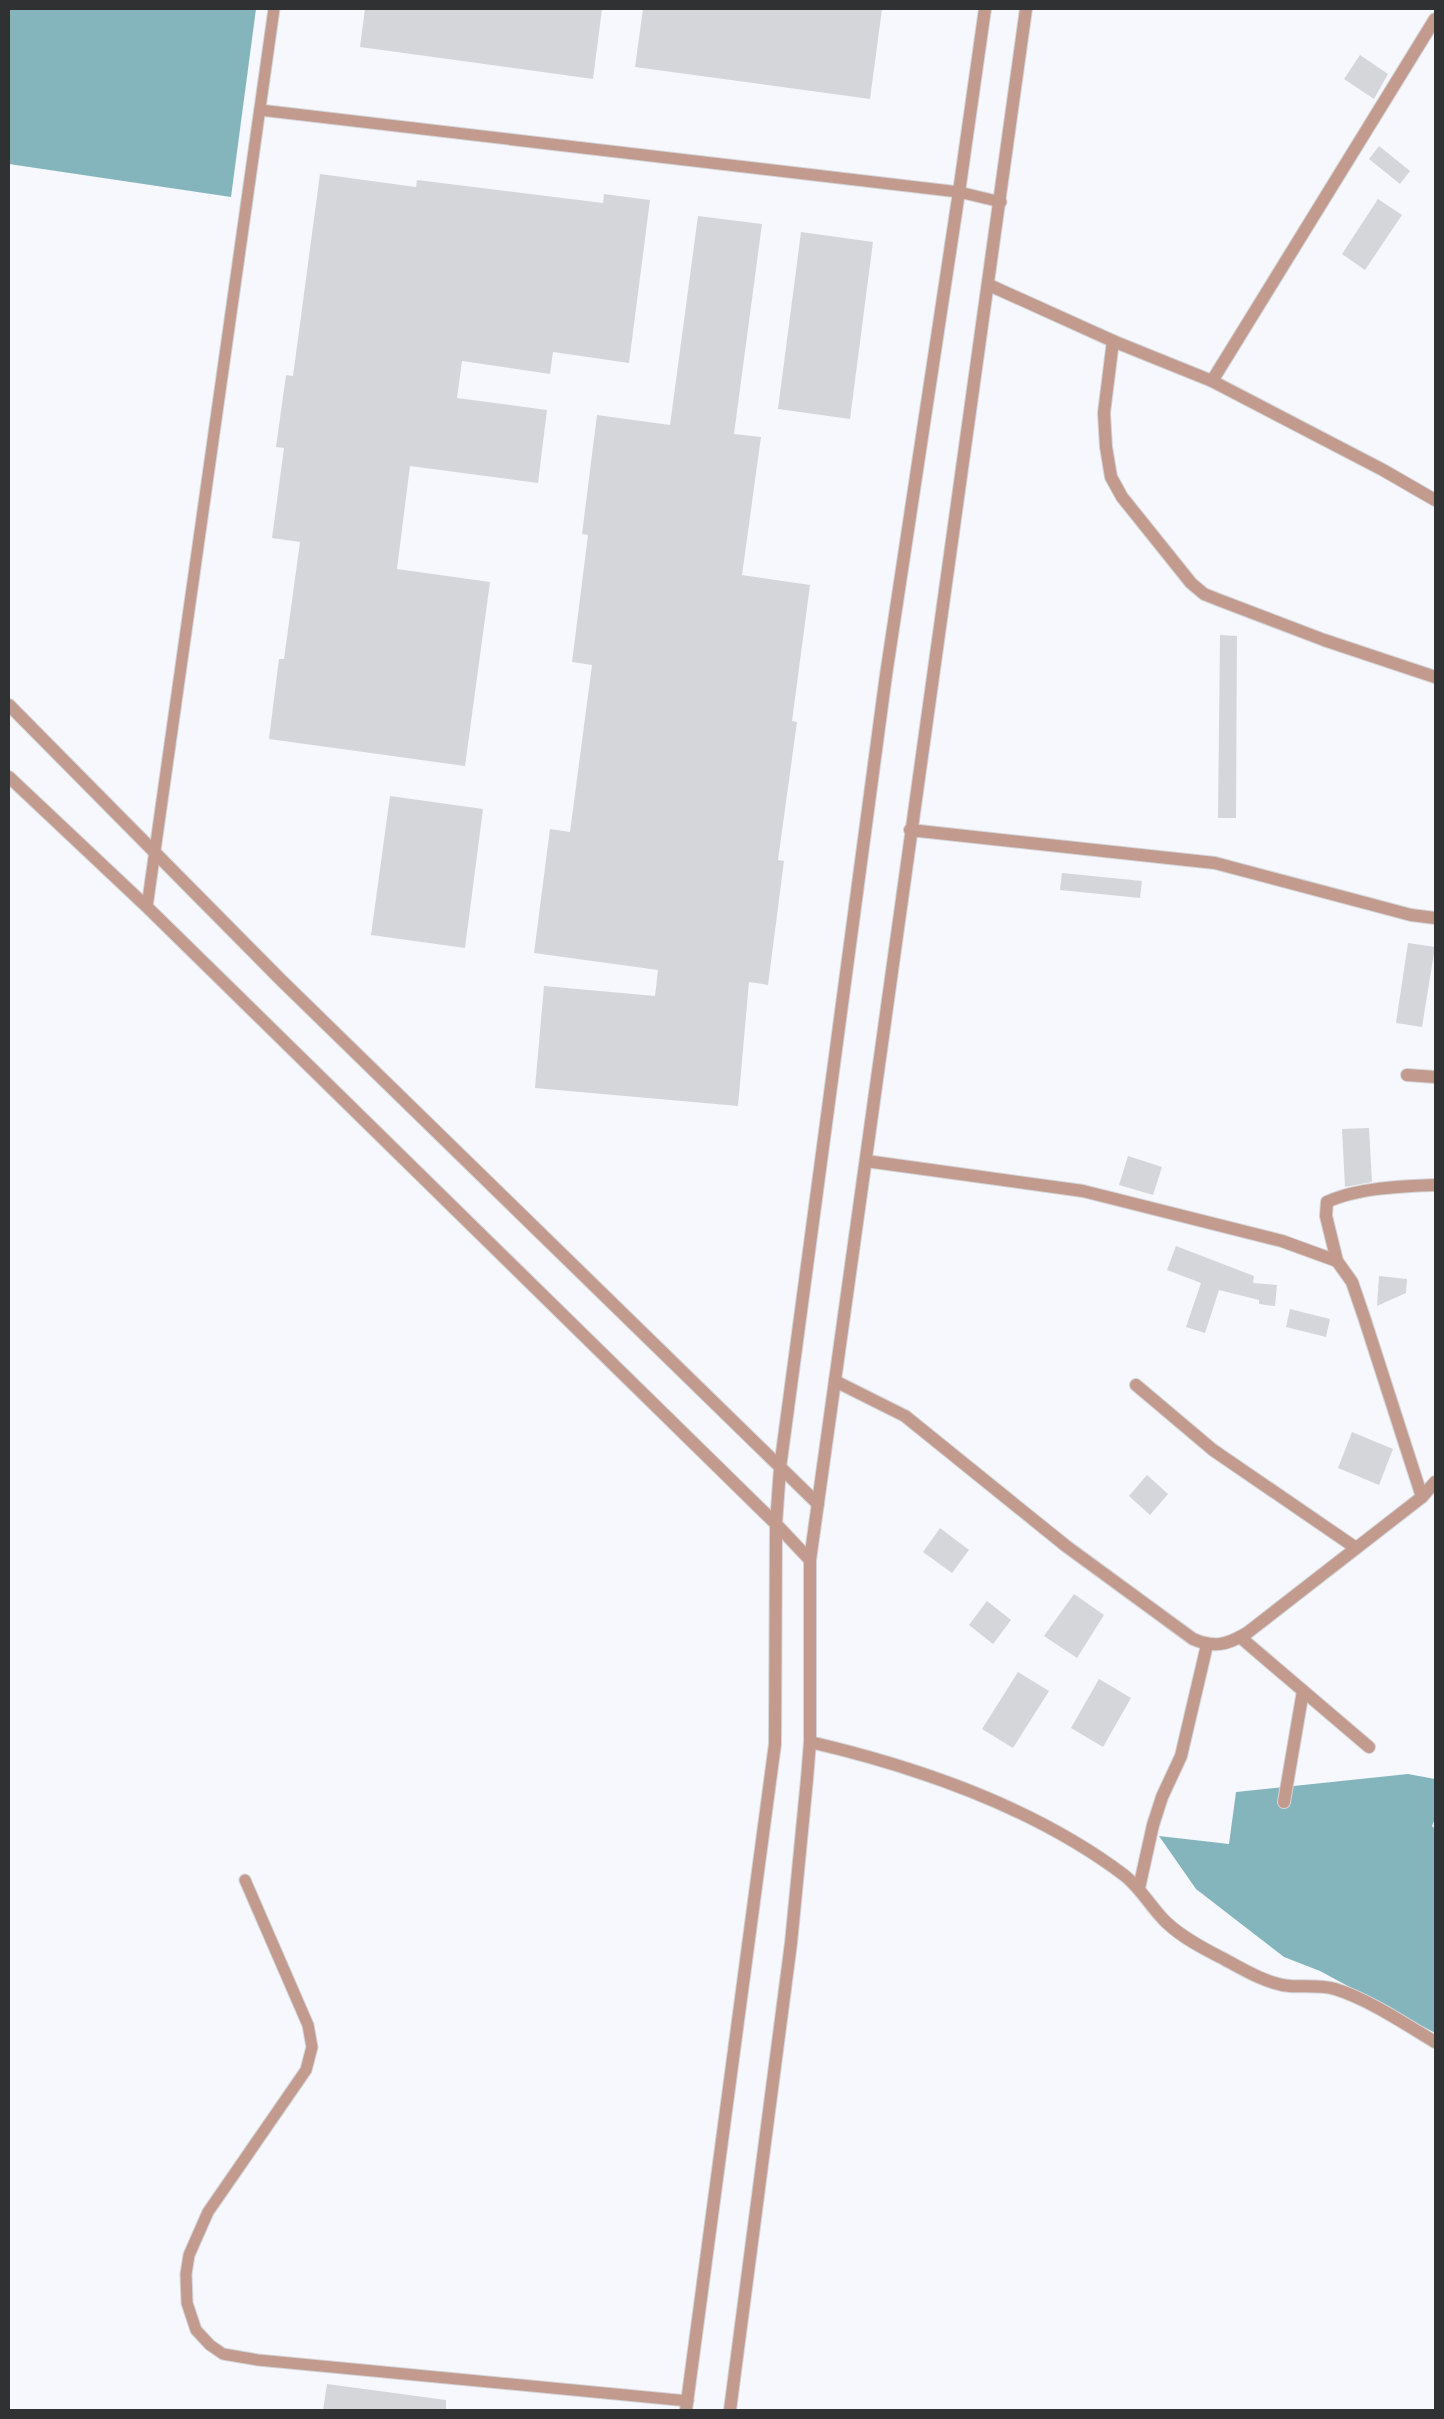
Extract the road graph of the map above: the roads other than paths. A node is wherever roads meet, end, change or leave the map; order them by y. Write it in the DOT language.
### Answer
graph roads {
  1 [pos="274,9"];
  2 [pos="985,9"];
  3 [pos="1026,9"];
  4 [pos="1435,19"];
  5 [pos="260,110"];
  6 [pos="959,192"];
  7 [pos="1001,202"];
  8 [pos="988,285"];
  9 [pos="1113,341"];
  10 [pos="1212,382"];
  11 [pos="1435,500"];
  12 [pos="1435,677"];
  13 [pos="9,705"];
  14 [pos="9,776"];
  15 [pos="910,830"];
  16 [pos="155,852"];
  17 [pos="147,907"];
  18 [pos="1435,918"];
  19 [pos="1407,1075"];
  20 [pos="1435,1076"];
  21 [pos="866,1161"];
  22 [pos="1435,1185"];
  23 [pos="1337,1261"];
  24 [pos="835,1381"];
  25 [pos="1136,1386"];
  26 [pos="780,1468"];
  27 [pos="1435,1482"];
  28 [pos="1422,1497"];
  29 [pos="818,1504"];
  30 [pos="776,1524"];
  31 [pos="1356,1548"];
  32 [pos="810,1560"];
  33 [pos="1240,1637"];
  34 [pos="1207,1645"];
  35 [pos="1303,1691"];
  36 [pos="810,1742"];
  37 [pos="1368,1748"];
  38 [pos="1284,1802"];
  39 [pos="245,1880"];
  40 [pos="1139,1888"];
  41 [pos="1435,2042"];
  42 [pos="687,2405"];
  43 [pos="730,2410"];
  1 -- 5 [label="lane"];
  2 -- 6 [label="street"];
  3 -- 7 [label="street"];
  4 -- 10 [label="street"];
  5 -- 6 [label="lane"];
  5 -- 16 [label="lane"];
  6 -- 7 [label="lane"];
  6 -- 26 [label="street"];
  7 -- 8 [label="street"];
  8 -- 9 [label="street"];
  8 -- 15 [label="street"];
  9 -- 10 [label="street"];
  9 -- 12 [label="street"];
  10 -- 11 [label="street"];
  13 -- 16 [label="street"];
  14 -- 17 [label="street"];
  15 -- 18 [label="street"];
  15 -- 21 [label="street"];
  16 -- 17 [label="lane"];
  16 -- 26 [label="street"];
  17 -- 30 [label="street"];
  19 -- 20 [label="street"];
  21 -- 23 [label="street"];
  21 -- 24 [label="street"];
  22 -- 23 [label="street"];
  23 -- 28 [label="street"];
  24 -- 29 [label="street"];
  24 -- 34 [label="street"];
  25 -- 31 [label="street"];
  26 -- 29 [label="street"];
  26 -- 30 [label="street"];
  27 -- 28 [label="street"];
  28 -- 31 [label="street"];
  29 -- 32 [label="street"];
  30 -- 32 [label="street"];
  30 -- 42 [label="street"];
  31 -- 33 [label="street"];
  32 -- 36 [label="street"];
  33 -- 34 [label="street"];
  33 -- 35 [label="street"];
  34 -- 40 [label="street"];
  35 -- 37 [label="street"];
  35 -- 38 [label="street"];
  36 -- 40 [label="street"];
  36 -- 43 [label="street"];
  39 -- 42 [label="lane"];
  40 -- 41 [label="street"];
}
